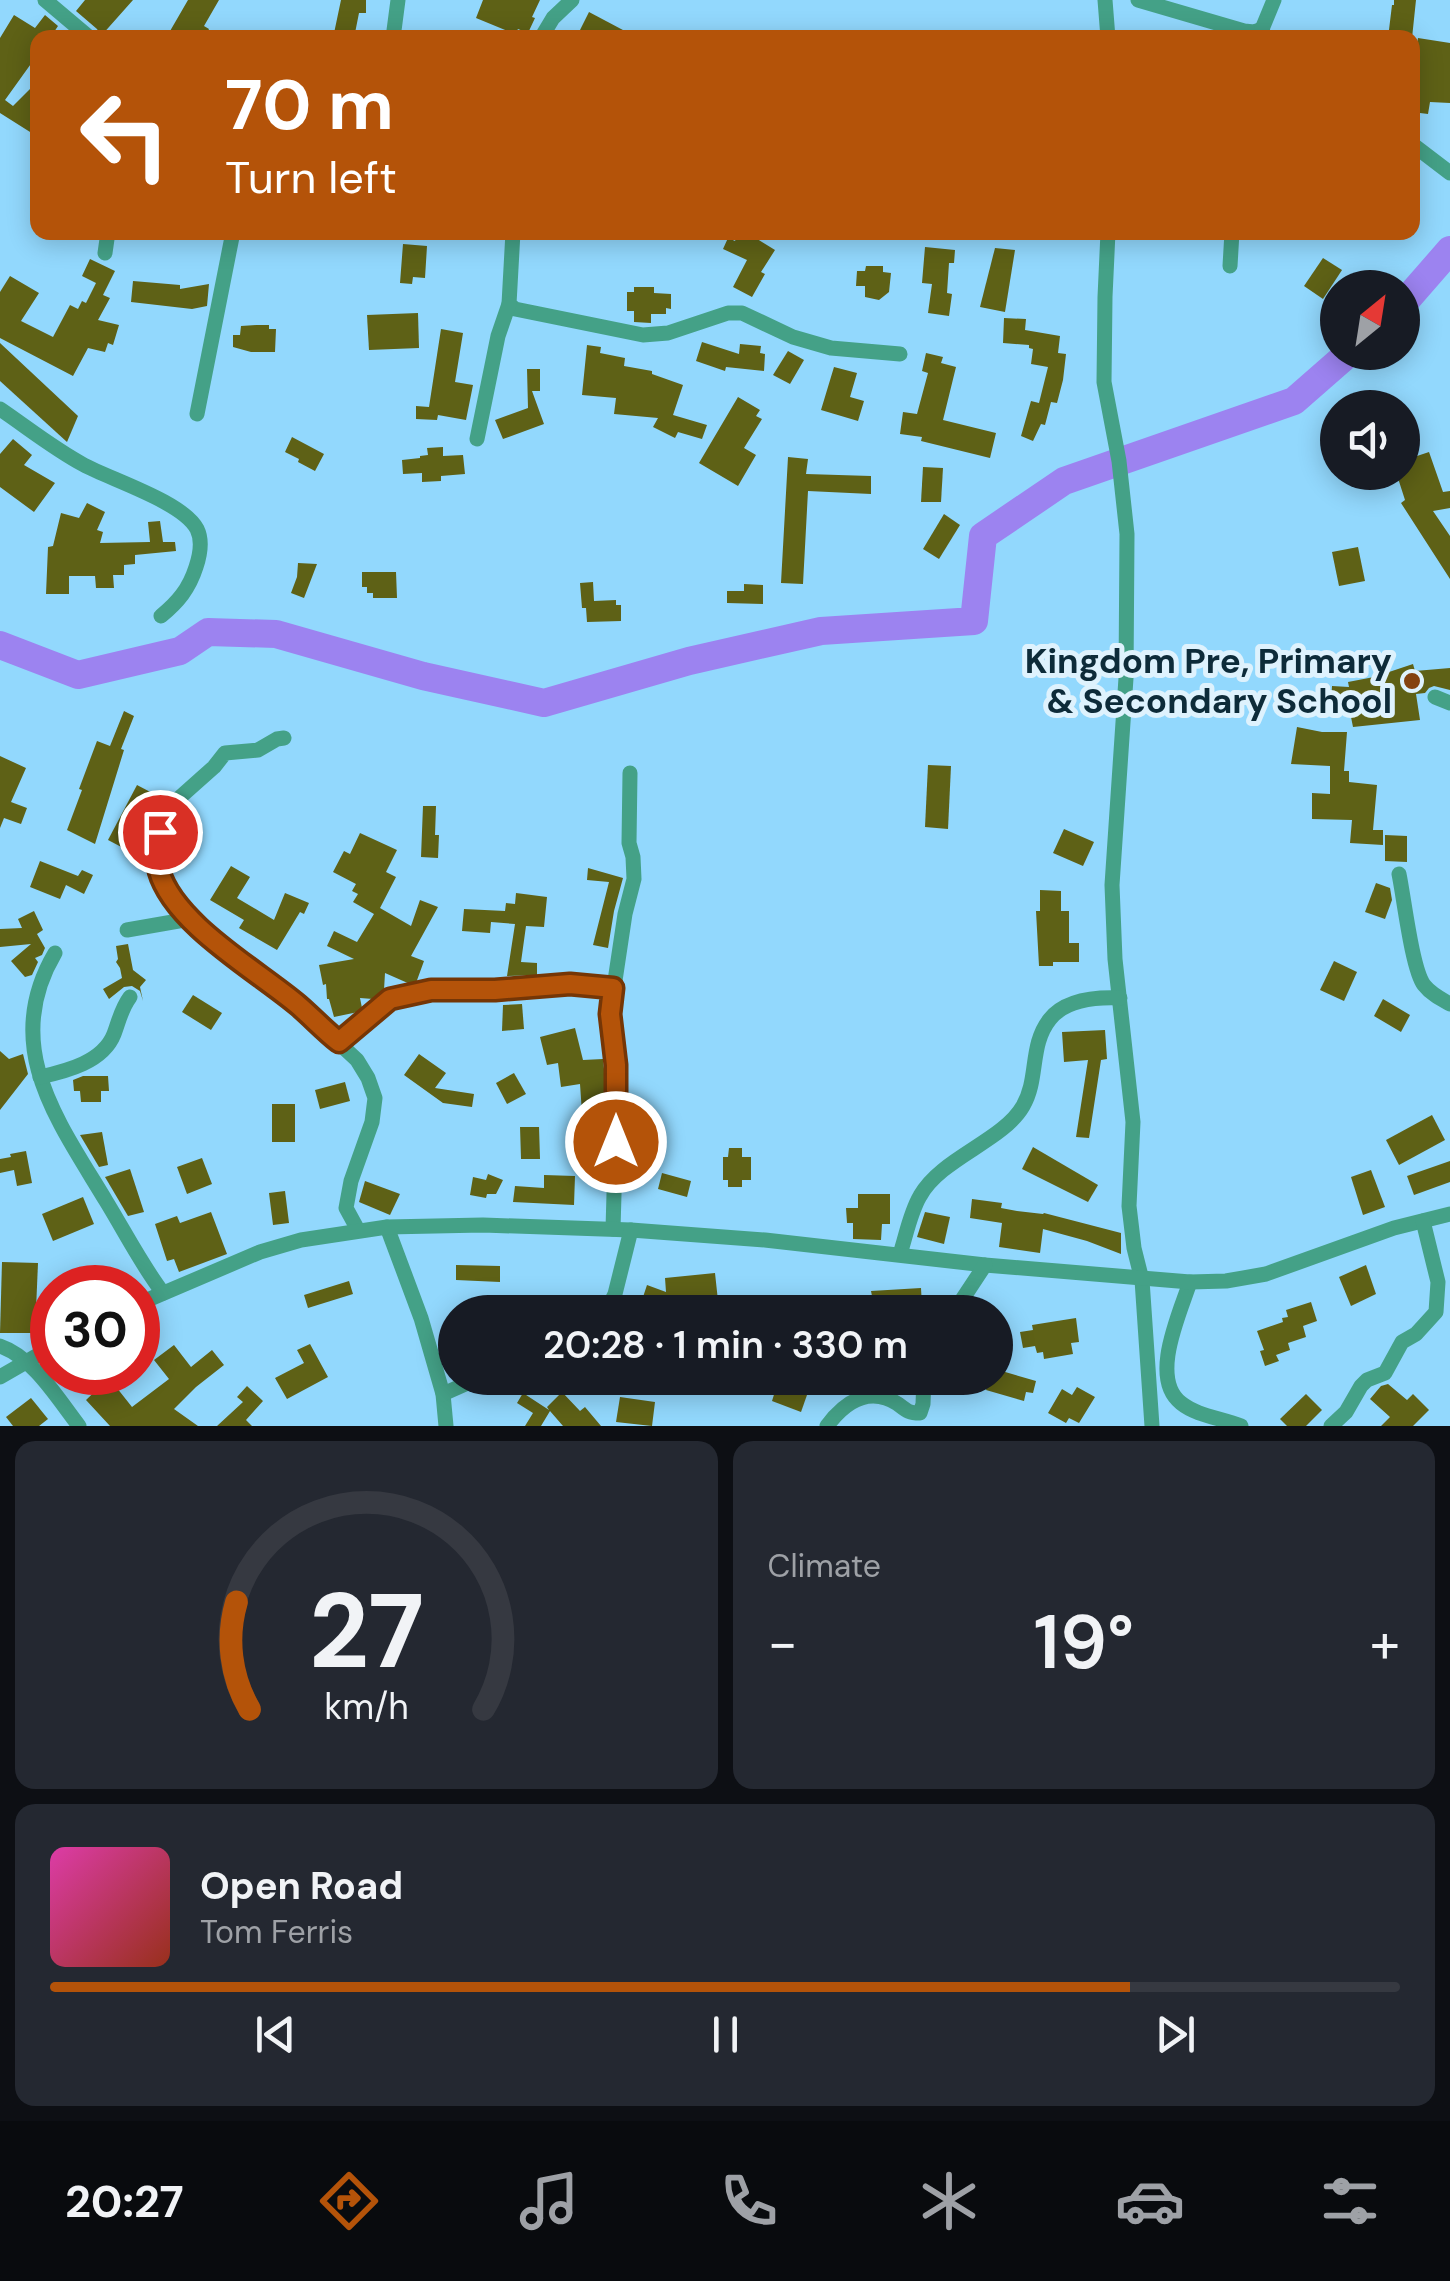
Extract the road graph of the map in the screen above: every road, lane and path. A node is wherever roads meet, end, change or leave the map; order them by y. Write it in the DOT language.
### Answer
graph roads {
  1 [pos="45,0"];
  2 [pos="398,0"];
  3 [pos="572,0"];
  4 [pos="1105,0"];
  5 [pos="1138,0"];
  6 [pos="1274,0"];
  7 [pos="81,30"];
  8 [pos="394,30"];
  9 [pos="545,30"];
  10 [pos="1107,30"];
  11 [pos="1241,30"];
  12 [pos="1264,30"];
  13 [pos="1420,150"];
  14 [pos="1450,173"];
  15 [pos="107,240"];
  16 [pos="231,240"];
  17 [pos="513,240"];
  18 [pos="1108,240"];
  19 [pos="1232,240"];
  20 [pos="105,252"];
  21 [pos="1230,266"];
  22 [pos="509,304"];
  23 [pos="900,354"];
  24 [pos="0,409"];
  25 [pos="197,414"];
  26 [pos="477,438"];
  27 [pos="161,616"];
  28 [pos="284,738"];
  29 [pos="630,774"];
  30 [pos="1399,874"];
  31 [pos="190,919"];
  32 [pos="128,930"];
  33 [pos="56,953"];
  34 [pos="613,988"];
  35 [pos="130,997"];
  36 [pos="1120,998"];
  37 [pos="1450,1004"];
  38 [pos="339,1042"];
  39 [pos="40,1078"];
  40 [pos="1450,1214"];
  41 [pos="1422,1221"];
  42 [pos="386,1228"];
  43 [pos="613,1229"];
  44 [pos="358,1230"];
  45 [pos="631,1230"];
  46 [pos="900,1254"];
  47 [pos="985,1265"];
  48 [pos="1142,1280"];
  49 [pos="1190,1282"];
  50 [pos="163,1293"];
  51 [pos="160,1294"];
  52 [pos="614,1295"];
  53 [pos="965,1295"];
  54 [pos="0,1346"];
  55 [pos="30,1359"];
  56 [pos="27,1361"];
  57 [pos="0,1377"];
  58 [pos="438,1377"];
  59 [pos="443,1395"];
  60 [pos="870,1395"];
  61 [pos="870,1395"];
  62 [pos="923,1395"];
  63 [pos="79,1426"];
  64 [pos="446,1426"];
  65 [pos="826,1426"];
  66 [pos="1152,1426"];
  67 [pos="1241,1426"];
  68 [pos="1331,1426"];
  1 -- 7 [label="street"];
  2 -- 8 [label="street"];
  3 -- 9 [label="street"];
  4 -- 10 [label="street"];
  5 -- 11 [label="street"];
  6 -- 12 [label="street"];
  13 -- 14 [label="street"];
  15 -- 20 [label="street"];
  16 -- 25 [label="street"];
  17 -- 22 [label="street"];
  18 -- 36 [label="street"];
  19 -- 21 [label="street"];
  22 -- 23 [label="street"];
  22 -- 26 [label="street"];
  24 -- 27 [label="street"];
  28 -- 31 [label="street"];
  29 -- 34 [label="street"];
  30 -- 37 [label="street"];
  31 -- 32 [label="street"];
  31 -- 38 [label="street"];
  33 -- 39 [label="street"];
  34 -- 38 [label="street"];
  34 -- 43 [label="street"];
  35 -- 39 [label="street"];
  36 -- 46 [label="street"];
  36 -- 48 [label="street"];
  38 -- 44 [label="street"];
  39 -- 50 [label="street"];
  40 -- 41 [label="street"];
  41 -- 49 [label="street"];
  41 -- 68 [label="street"];
  42 -- 43 [label="street"];
  42 -- 44 [label="street"];
  42 -- 58 [label="street"];
  43 -- 45 [label="street"];
  44 -- 50 [label="street"];
  45 -- 46 [label="street"];
  45 -- 52 [label="street"];
  46 -- 47 [label="street"];
  47 -- 48 [label="street"];
  47 -- 53 [label="street"];
  48 -- 49 [label="street"];
  48 -- 66 [label="street"];
  49 -- 67 [label="street"];
  50 -- 51 [label="street"];
  54 -- 56 [label="street"];
  55 -- 56 [label="street"];
  56 -- 57 [label="street"];
  56 -- 63 [label="street"];
  59 -- 64 [label="street"];
  60 -- 62 [label="street"];
  61 -- 65 [label="street"];
}
